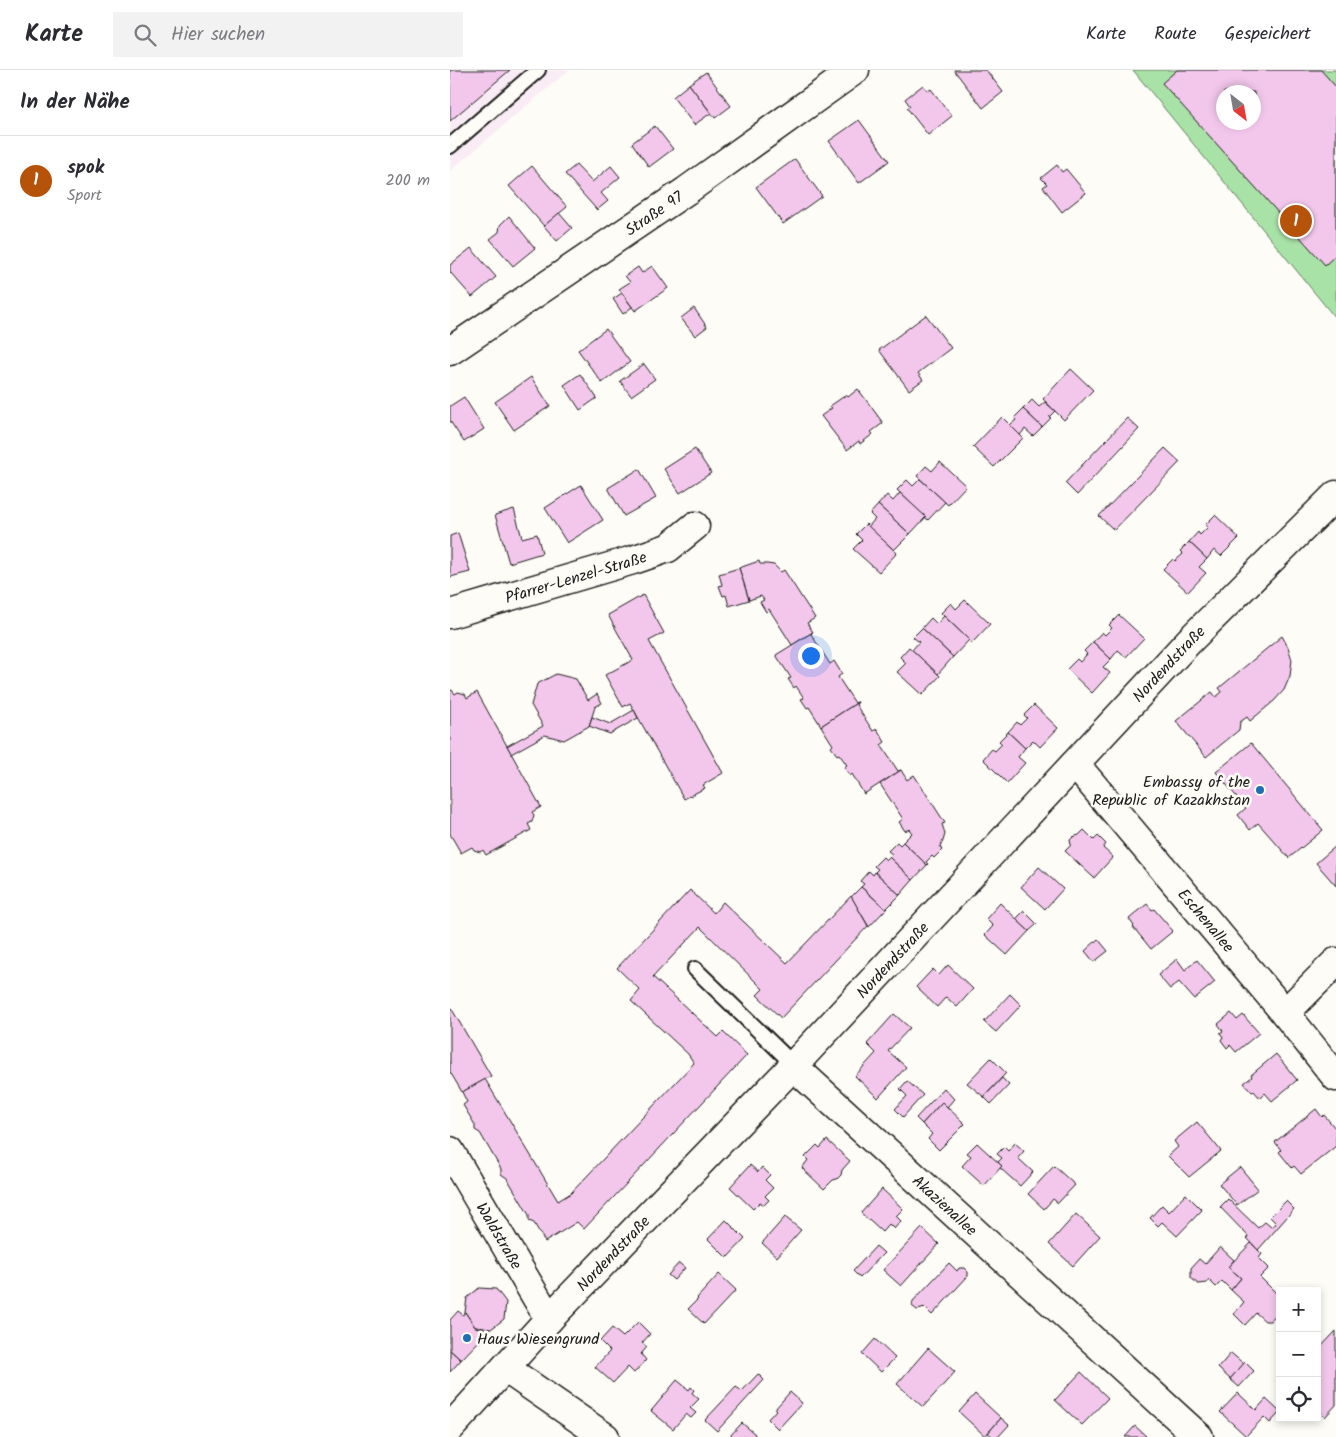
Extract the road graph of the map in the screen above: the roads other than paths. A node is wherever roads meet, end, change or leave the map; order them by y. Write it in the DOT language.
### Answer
graph roads {
  1 [pos="538,70"];
  2 [pos="855,70"];
  3 [pos="450,146"];
  4 [pos="450,351"];
  5 [pos="1336,495"];
  6 [pos="696,526"];
  7 [pos="450,614"];
  8 [pos="1075,764"];
  9 [pos="1336,962"];
  10 [pos="694,969"];
  11 [pos="1285,1013"];
  12 [pos="794,1065"];
  13 [pos="1336,1077"];
  14 [pos="450,1152"];
  15 [pos="549,1319"];
  16 [pos="505,1368"];
  17 [pos="450,1428"];
  18 [pos="605,1437"];
  19 [pos="1199,1437"];
  1 -- 3 [label="lane"];
  2 -- 4 [label="street, Straße 97"];
  5 -- 8 [label="street, Nordendstraße"];
  6 -- 7 [label="street, Pfarrer-Lenzel-Straße"];
  8 -- 11 [label="street, Eschenallee"];
  8 -- 12 [label="street, Nordendstraße"];
  9 -- 11 [label="street"];
  10 -- 12 [label="lane, Akazienallee"];
  11 -- 13 [label="street, Eschenallee"];
  12 -- 15 [label="street, Nordendstraße"];
  12 -- 19 [label="street, Akazienallee"];
  14 -- 15 [label="street, Waldstraße"];
  15 -- 16 [label="street, Nordendstraße"];
  16 -- 17 [label="street, Nordendstraße"];
  16 -- 18 [label="street"];
}
